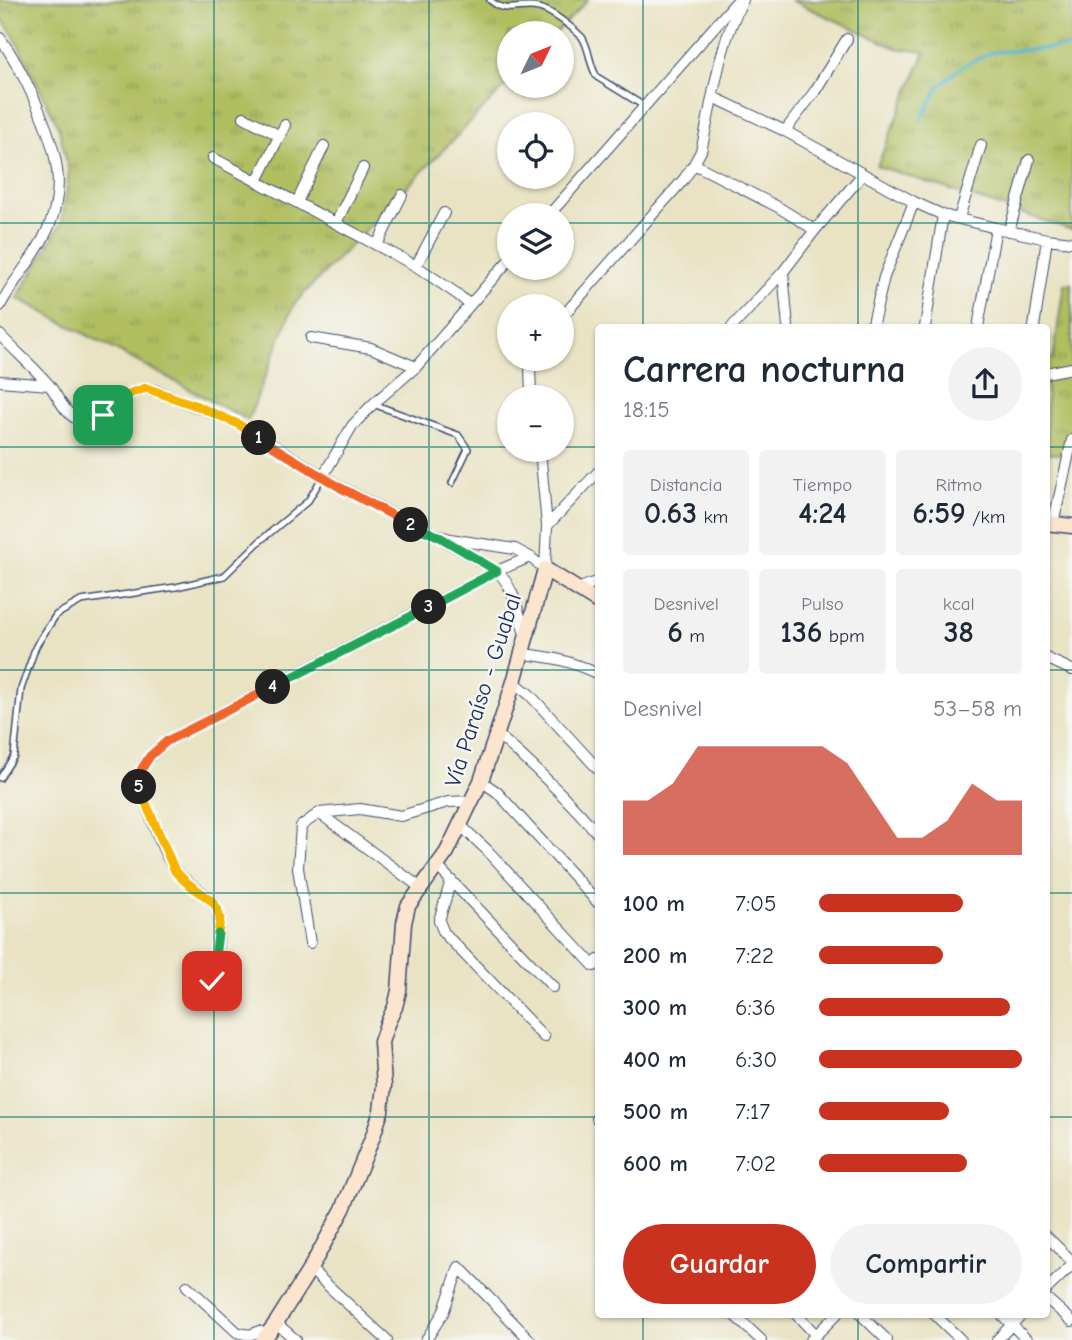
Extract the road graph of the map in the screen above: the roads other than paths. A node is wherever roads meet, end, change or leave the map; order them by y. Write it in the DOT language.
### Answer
graph roads {
  1 [pos="490,0"];
  2 [pos="741,0"];
  3 [pos="0,38"];
  4 [pos="847,39"];
  5 [pos="713,97"];
  6 [pos="645,106"];
  7 [pos="244,117"];
  8 [pos="285,125"];
  9 [pos="785,131"];
  10 [pos="280,136"];
  11 [pos="981,145"];
  12 [pos="324,146"];
  13 [pos="213,158"];
  14 [pos="1029,160"];
  15 [pos="694,164"];
  16 [pos="363,168"];
  17 [pos="863,174"];
  18 [pos="257,181"];
  19 [pos="402,195"];
  20 [pos="297,202"];
  21 [pos="914,202"];
  22 [pos="559,203"];
  23 [pos="444,213"];
  24 [pos="943,215"];
  25 [pos="959,218"];
  26 [pos="335,223"];
  27 [pos="996,228"];
  28 [pos="815,230"];
  29 [pos="1009,231"];
  30 [pos="1047,239"];
  31 [pos="1072,242"];
  32 [pos="377,245"];
  33 [pos="416,265"];
  34 [pos="783,272"];
  35 [pos="497,274"];
  36 [pos="574,303"];
  37 [pos="470,305"];
  38 [pos="0,306"];
  39 [pos="735,324"];
  40 [pos="788,324"];
  41 [pos="873,324"];
  42 [pos="925,324"];
  43 [pos="979,324"];
  44 [pos="1034,324"];
  45 [pos="0,335"];
  46 [pos="311,338"];
  47 [pos="416,367"];
  48 [pos="1072,368"];
  49 [pos="1050,372"];
  50 [pos="0,381"];
  51 [pos="49,385"];
  52 [pos="373,404"];
  53 [pos="1072,440"];
  54 [pos="541,462"];
  55 [pos="595,475"];
  56 [pos="323,476"];
  57 [pos="452,483"];
  58 [pos="1050,524"];
  59 [pos="547,526"];
  60 [pos="1072,526"];
  61 [pos="438,536"];
  62 [pos="530,557"];
  63 [pos="545,569"];
  64 [pos="497,571"];
  65 [pos="595,582"];
  66 [pos="578,590"];
  67 [pos="595,600"];
  68 [pos="526,639"];
  69 [pos="522,654"];
  70 [pos="1050,660"];
  71 [pos="1072,670"];
  72 [pos="595,673"];
  73 [pos="514,682"];
  74 [pos="497,734"];
  75 [pos="595,766"];
  76 [pos="0,778"];
  77 [pos="481,781"];
  78 [pos="472,801"];
  79 [pos="319,813"];
  80 [pos="460,825"];
  81 [pos="595,830"];
  82 [pos="437,866"];
  83 [pos="451,880"];
  84 [pos="421,888"];
  85 [pos="595,900"];
  86 [pos="310,943"];
  87 [pos="595,964"];
  88 [pos="212,981"];
  89 [pos="553,987"];
  90 [pos="544,1037"];
  91 [pos="1050,1240"];
  92 [pos="1072,1263"];
  93 [pos="310,1269"];
  94 [pos="187,1286"];
  95 [pos="1050,1286"];
  96 [pos="1050,1302"];
  97 [pos="737,1318"];
  98 [pos="799,1318"];
  99 [pos="833,1318"];
  100 [pos="864,1318"];
  101 [pos="938,1318"];
  102 [pos="1005,1318"];
  103 [pos="1018,1318"];
  104 [pos="1072,1321"];
  105 [pos="1012,1325"];
  106 [pos="269,1333"];
  107 [pos="814,1337"];
  108 [pos="296,1340"];
  109 [pos="387,1340"];
  110 [pos="426,1340"];
  111 [pos="530,1340"];
  112 [pos="761,1340"];
  113 [pos="887,1340"];
  114 [pos="961,1340"];
  115 [pos="996,1340"];
  116 [pos="1027,1340"];
  1 -- 6 [label="lane"];
  2 -- 5 [label="street"];
  2 -- 6 [label="street"];
  3 -- 38 [label="street"];
  4 -- 9 [label="street"];
  5 -- 9 [label="street"];
  5 -- 15 [label="street"];
  6 -- 22 [label="street"];
  7 -- 10 [label="street"];
  8 -- 10 [label="street"];
  9 -- 17 [label="street"];
  10 -- 18 [label="street"];
  11 -- 25 [label="street"];
  12 -- 20 [label="street"];
  13 -- 18 [label="street"];
  14 -- 29 [label="street"];
  15 -- 28 [label="street"];
  15 -- 36 [label="street"];
  16 -- 26 [label="street"];
  17 -- 21 [label="street"];
  17 -- 28 [label="street"];
  18 -- 20 [label="street"];
  19 -- 32 [label="street"];
  20 -- 26 [label="street"];
  21 -- 24 [label="street"];
  21 -- 41 [label="street"];
  23 -- 33 [label="street"];
  24 -- 25 [label="street"];
  24 -- 42 [label="street"];
  25 -- 27 [label="street"];
  26 -- 32 [label="street"];
  27 -- 29 [label="street"];
  27 -- 43 [label="street"];
  28 -- 34 [label="street"];
  29 -- 30 [label="street"];
  30 -- 31 [label="street"];
  30 -- 44 [label="street"];
  32 -- 33 [label="street"];
  33 -- 37 [label="street"];
  34 -- 39 [label="street"];
  34 -- 40 [label="street"];
  35 -- 37 [label="street"];
  37 -- 47 [label="street"];
  45 -- 51 [label="street"];
  46 -- 47 [label="street"];
  47 -- 52 [label="street"];
  48 -- 49 [label="street"];
  50 -- 51 [label="street"];
  51 -- 56 [label="street"];
  52 -- 56 [label="street"];
  52 -- 57 [label="lane"];
  53 -- 58 [label="street"];
  54 -- 59 [label="street"];
  55 -- 59 [label="street"];
  56 -- 61 [label="street"];
  56 -- 76 [label="lane"];
  58 -- 60 [label="street"];
  59 -- 63 [label="street"];
  61 -- 62 [label="street"];
  61 -- 64 [label="street"];
  62 -- 63 [label="street"];
  62 -- 64 [label="street"];
  63 -- 66 [label="street, Vía Paraíso - Guabal"];
  63 -- 68 [label="street, Vía Paraíso - Guabal"];
  64 -- 68 [label="street"];
  64 -- 88 [label="street"];
  65 -- 66 [label="street"];
  66 -- 67 [label="street, Vía Paraíso - Guabal"];
  68 -- 69 [label="street, Vía Paraíso - Guabal"];
  69 -- 72 [label="street"];
  69 -- 73 [label="street, Vía Paraíso - Guabal"];
  70 -- 71 [label="street"];
  73 -- 74 [label="street, Vía Paraíso - Guabal"];
  73 -- 75 [label="street"];
  74 -- 77 [label="street, Vía Paraíso - Guabal"];
  74 -- 81 [label="street"];
  77 -- 78 [label="street, Vía Paraíso - Guabal"];
  77 -- 85 [label="street"];
  78 -- 79 [label="street"];
  78 -- 80 [label="street, Vía Paraíso - Guabal"];
  79 -- 84 [label="street"];
  79 -- 86 [label="street"];
  80 -- 82 [label="street, Vía Paraíso - Guabal"];
  80 -- 87 [label="street"];
  82 -- 83 [label="street"];
  82 -- 84 [label="street, Vía Paraíso - Guabal"];
  83 -- 89 [label="street"];
  83 -- 90 [label="street"];
  84 -- 93 [label="street, Vía Paraíso - Guabal"];
  91 -- 92 [label="street"];
  92 -- 95 [label="street"];
  93 -- 106 [label="street, Vía Paraíso - Guabal"];
  93 -- 109 [label="street"];
  94 -- 106 [label="street"];
  96 -- 104 [label="street"];
  97 -- 112 [label="street"];
  98 -- 107 [label="street"];
  99 -- 107 [label="street"];
  100 -- 113 [label="street"];
  101 -- 114 [label="street"];
  102 -- 105 [label="street"];
  103 -- 105 [label="street"];
  105 -- 115 [label="street"];
  105 -- 116 [label="street"];
  106 -- 108 [label="street"];
  110 -- 111 [label="street"];
}
